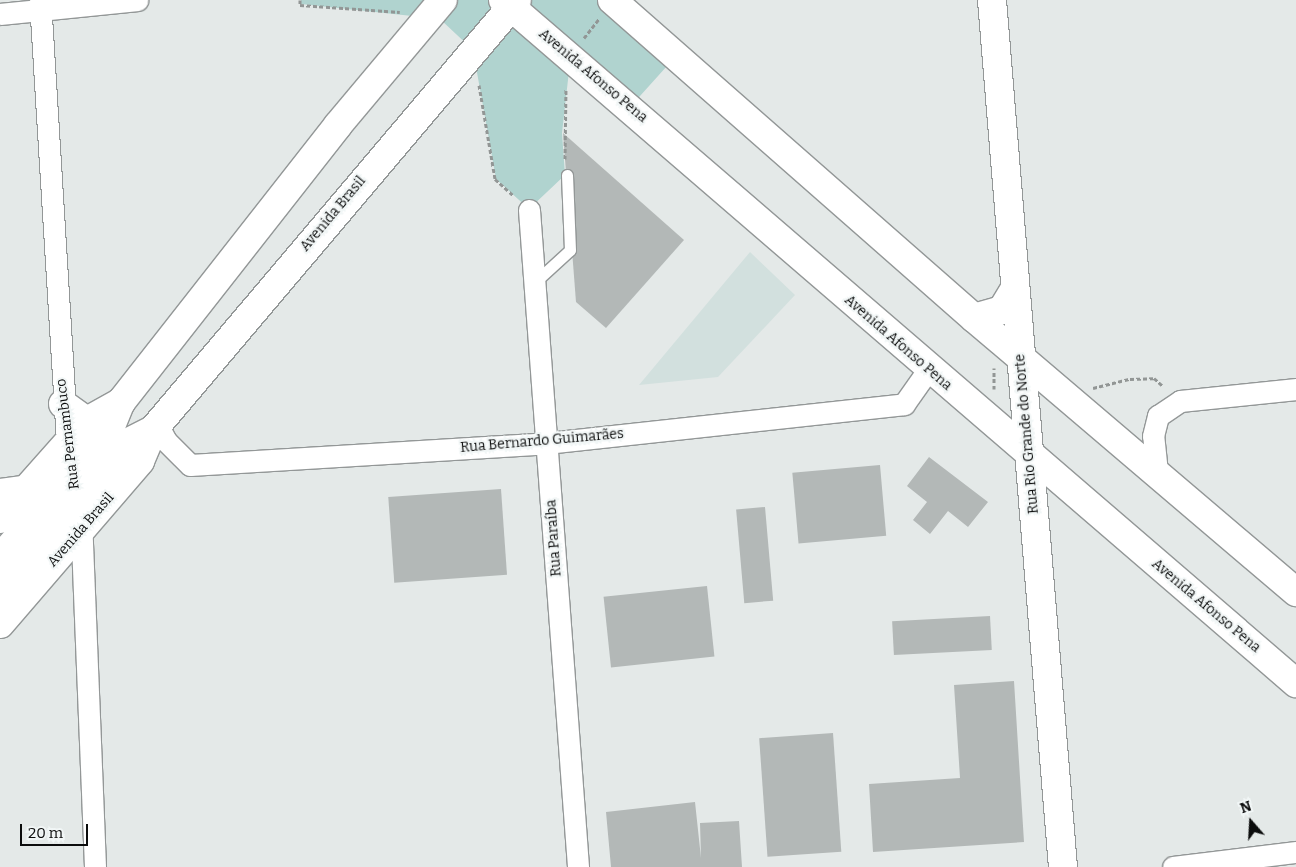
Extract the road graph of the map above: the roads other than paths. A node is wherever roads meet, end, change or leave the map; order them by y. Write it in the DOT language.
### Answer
graph roads {
  1 [pos="137,0"];
  2 [pos="992,0"];
  3 [pos="510,2"];
  4 [pos="620,5"];
  5 [pos="40,6"];
  6 [pos="437,7"];
  7 [pos="0,14"];
  8 [pos="566,175"];
  9 [pos="529,210"];
  10 [pos="535,282"];
  11 [pos="1013,292"];
  12 [pos="974,318"];
  13 [pos="1021,359"];
  14 [pos="928,370"];
  15 [pos="1296,389"];
  16 [pos="63,404"];
  17 [pos="155,427"];
  18 [pos="105,435"];
  19 [pos="67,443"];
  20 [pos="547,443"];
  21 [pos="1028,454"];
  22 [pos="1158,472"];
  23 [pos="28,485"];
  24 [pos="73,487"];
  25 [pos="0,489"];
  26 [pos="0,519"];
  27 [pos="84,526"];
  28 [pos="0,558"];
  29 [pos="0,589"];
  30 [pos="1296,592"];
  31 [pos="0,624"];
  32 [pos="1296,683"];
  33 [pos="1296,852"];
  34 [pos="1061,866"];
  35 [pos="95,867"];
  36 [pos="578,867"];
  37 [pos="1173,867"];
  1 -- 5 [label="street"];
  2 -- 11 [label="main road, Rua Rio Grande do Norte"];
  3 -- 14 [label="main road, Avenida Afonso Pena"];
  3 -- 17 [label="main road, Avenida Brasil"];
  4 -- 12 [label="main road"];
  5 -- 7 [label="street"];
  5 -- 16 [label="street, Rua Pernambuco"];
  6 -- 18 [label="main road, Avenida Brasil"];
  8 -- 10 [label="lane"];
  9 -- 10 [label="street, Rua Paraíba"];
  10 -- 20 [label="street, Rua Paraíba"];
  11 -- 12 [label="main road"];
  11 -- 13 [label="main road, Rua Rio Grande do Norte"];
  12 -- 13 [label="main road"];
  13 -- 21 [label="main road, Rua Rio Grande do Norte"];
  13 -- 22 [label="main road"];
  14 -- 20 [label="street, Rua Bernardo Guimarães"];
  14 -- 21 [label="main road, Avenida Afonso Pena"];
  15 -- 22 [label="street"];
  16 -- 18 [label="main road"];
  16 -- 19 [label="street, Rua Pernambuco"];
  17 -- 18 [label="main road, Avenida Brasil"];
  17 -- 20 [label="street, Rua Bernardo Guimarães"];
  17 -- 27 [label="main road, Avenida Brasil"];
  18 -- 19 [label="main road, Avenida Brasil"];
  18 -- 24 [label="main road, Avenida Brasil"];
  19 -- 23 [label="main road, Avenida Brasil"];
  19 -- 24 [label="street, Rua Pernambuco"];
  20 -- 36 [label="street, Rua Paraíba"];
  21 -- 32 [label="main road, Avenida Afonso Pena"];
  21 -- 34 [label="main road, Rua Rio Grande do Norte"];
  22 -- 30 [label="main road"];
  23 -- 25 [label="street"];
  23 -- 26 [label="main road, Avenida Brasil"];
  24 -- 27 [label="street, Rua Pernambuco"];
  24 -- 28 [label="main road, Avenida Brasil"];
  24 -- 29 [label="main road, Avenida Brasil"];
  27 -- 31 [label="main road, Avenida Brasil"];
  27 -- 35 [label="street, Rua Pernambuco"];
  33 -- 37 [label="street"];
}
